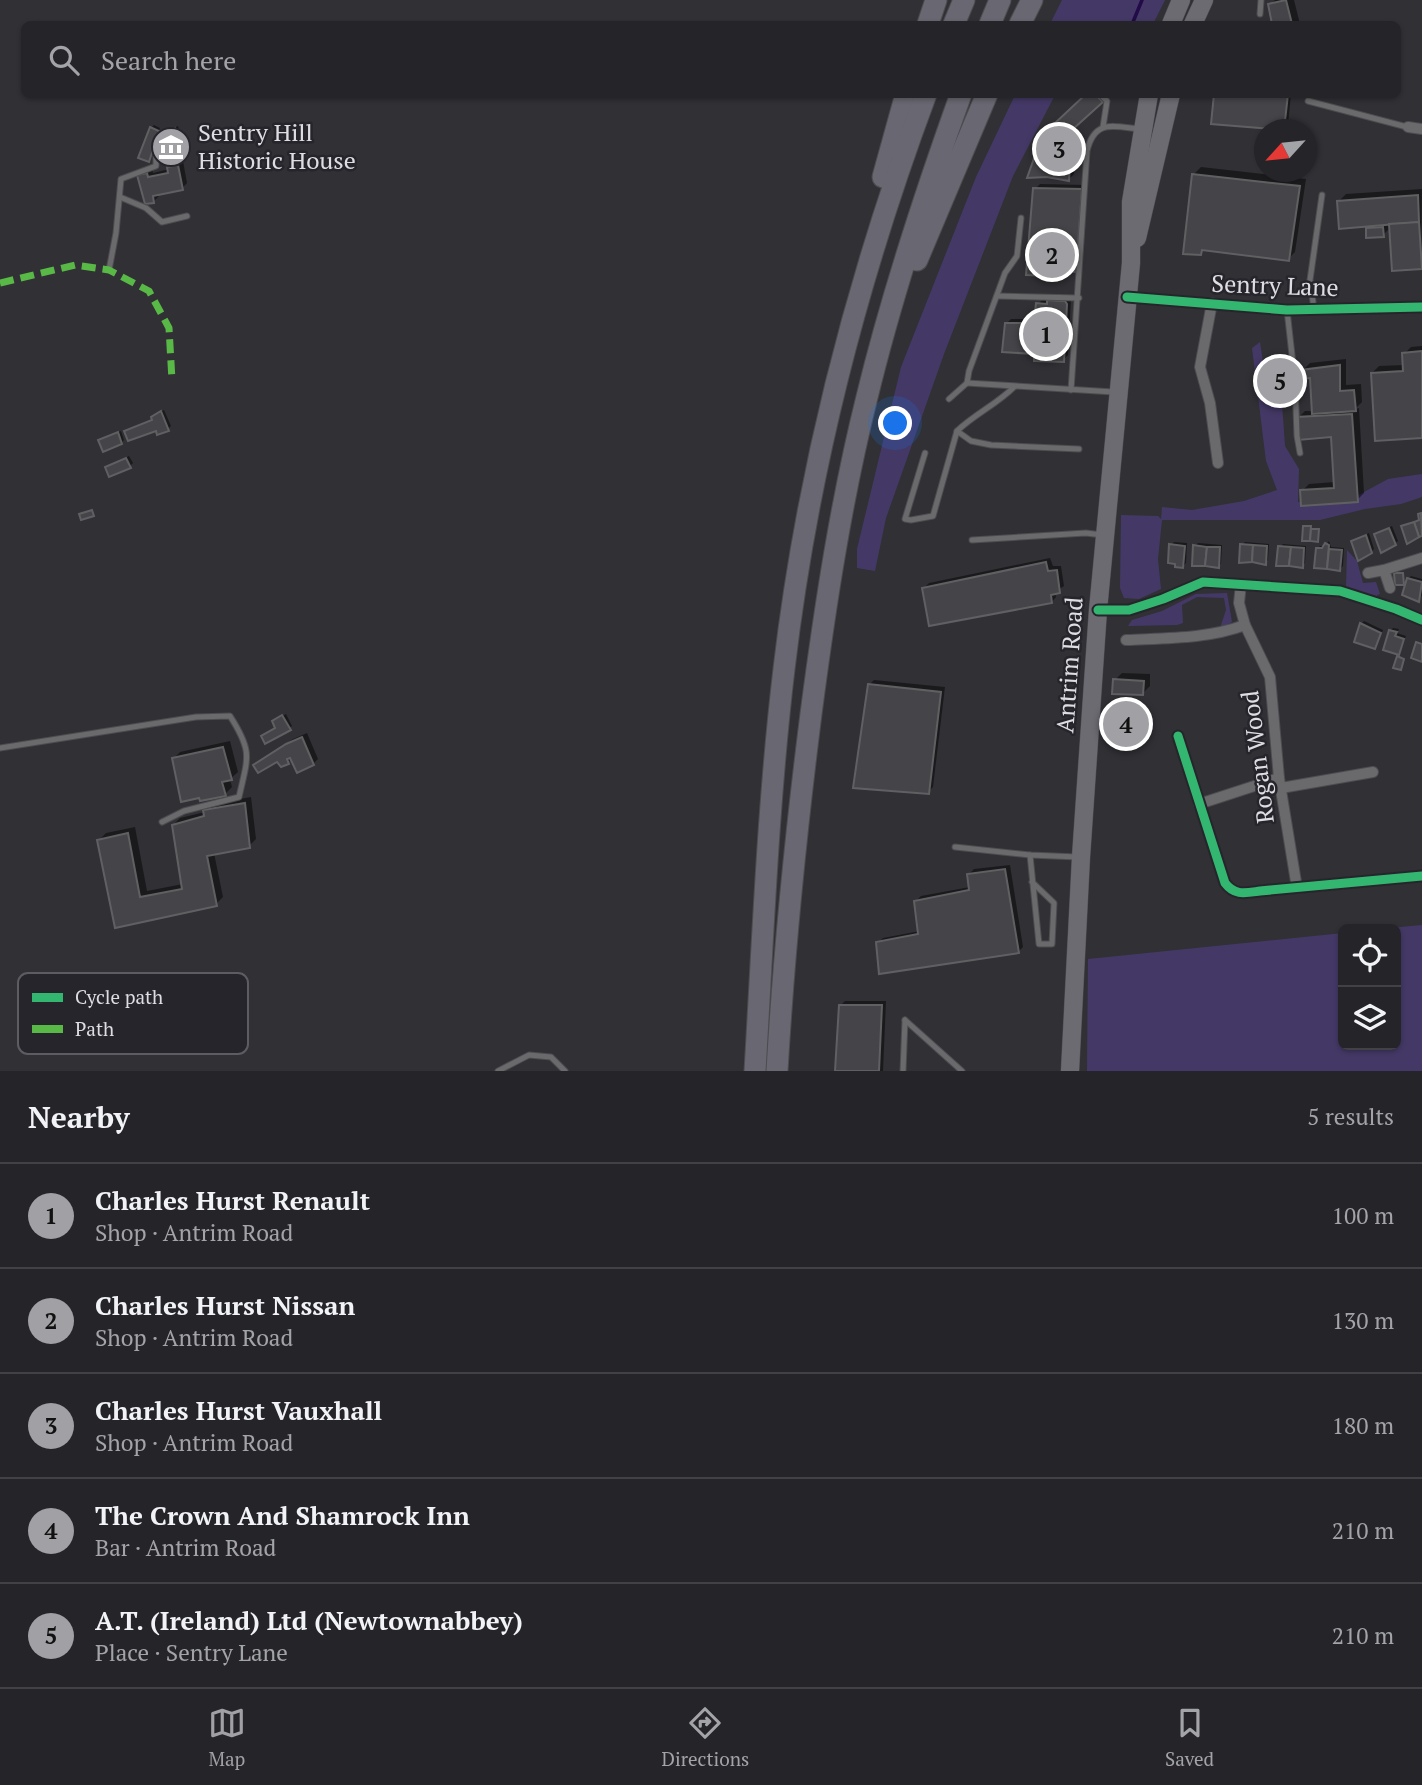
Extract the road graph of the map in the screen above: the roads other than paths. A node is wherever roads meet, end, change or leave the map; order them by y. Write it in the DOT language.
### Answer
graph roads {
  1 [pos="936,0"];
  2 [pos="964,0"];
  3 [pos="1000,0"];
  4 [pos="1032,0"];
  5 [pos="1181,0"];
  6 [pos="1203,0"];
  7 [pos="1261,0"];
  8 [pos="1260,14"];
  9 [pos="929,21"];
  10 [pos="955,21"];
  11 [pos="990,21"];
  12 [pos="1022,21"];
  13 [pos="1172,21"];
  14 [pos="1194,21"];
  15 [pos="905,98"];
  16 [pos="925,98"];
  17 [pos="960,98"];
  18 [pos="985,98"];
  19 [pos="1104,98"];
  20 [pos="1148,98"];
  21 [pos="1170,98"];
  22 [pos="1308,102"];
  23 [pos="1103,127"];
  24 [pos="1408,127"];
  25 [pos="1142,129"];
  26 [pos="1422,129"];
  27 [pos="1162,131"];
  28 [pos="156,156"];
  29 [pos="1322,195"];
  30 [pos="120,197"];
  31 [pos="187,216"];
  32 [pos="1021,218"];
  33 [pos="1130,263"];
  34 [pos="109,270"];
  35 [pos="997,296"];
  36 [pos="1127,297"];
  37 [pos="1079,298"];
  38 [pos="1212,303"];
  39 [pos="1422,307"];
  40 [pos="1314,309"];
  41 [pos="1287,310"];
  42 [pos="967,383"];
  43 [pos="1014,387"];
  44 [pos="1071,390"];
  45 [pos="1117,392"];
  46 [pos="949,399"];
  47 [pos="957,431"];
  48 [pos="1079,449"];
  49 [pos="925,453"];
  50 [pos="1300,453"];
  51 [pos="1217,463"];
  52 [pos="841,512"];
  53 [pos="1105,535"];
  54 [pos="972,540"];
  55 [pos="804,541"];
  56 [pos="1422,558"];
  57 [pos="1384,569"];
  58 [pos="1368,573"];
  59 [pos="1241,584"];
  60 [pos="1390,588"];
  61 [pos="1098,610"];
  62 [pos="1422,620"];
  63 [pos="1245,625"];
  64 [pos="1126,639"];
  65 [pos="1178,736"];
  66 [pos="0,748"];
  67 [pos="1373,772"];
  68 [pos="1280,783"];
  69 [pos="1199,804"];
  70 [pos="162,822"];
  71 [pos="955,848"];
  72 [pos="1030,855"];
  73 [pos="1081,858"];
  74 [pos="1422,876"];
  75 [pos="1032,882"];
  76 [pos="1297,888"];
  77 [pos="498,1071"];
  78 [pos="565,1071"];
  79 [pos="755,1071"];
  80 [pos="777,1071"];
  81 [pos="903,1071"];
  82 [pos="962,1071"];
  83 [pos="1070,1071"];
  1 -- 9 [label="highway"];
  2 -- 10 [label="highway"];
  3 -- 11 [label="highway"];
  4 -- 12 [label="highway"];
  5 -- 13 [label="main road"];
  6 -- 14 [label="main road"];
  7 -- 8 [label="lane"];
  15 -- 55 [label="highway"];
  16 -- 55 [label="highway"];
  17 -- 52 [label="highway"];
  18 -- 52 [label="highway"];
  19 -- 23 [label="lane"];
  20 -- 25 [label="main road, Antrim Road"];
  21 -- 27 [label="main road, Antrim Road"];
  22 -- 24 [label="lane"];
  23 -- 25 [label="lane"];
  23 -- 37 [label="lane"];
  24 -- 26 [label="street"];
  25 -- 27 [label="lane"];
  25 -- 33 [label="main road, Antrim Road"];
  27 -- 33 [label="main road, Antrim Road"];
  28 -- 30 [label="lane"];
  29 -- 40 [label="lane"];
  30 -- 31 [label="lane"];
  30 -- 34 [label="lane"];
  32 -- 35 [label="lane"];
  33 -- 36 [label="main road, Antrim Road"];
  35 -- 37 [label="lane"];
  35 -- 42 [label="lane"];
  36 -- 38 [label="street, Sentry Lane"];
  36 -- 45 [label="main road, Antrim Road"];
  37 -- 44 [label="lane"];
  38 -- 41 [label="street, Sentry Lane"];
  38 -- 51 [label="street"];
  39 -- 40 [label="street, Sentry Lane"];
  40 -- 41 [label="street, Sentry Lane"];
  41 -- 50 [label="lane"];
  42 -- 43 [label="lane"];
  42 -- 46 [label="lane"];
  43 -- 44 [label="lane"];
  43 -- 47 [label="lane"];
  44 -- 45 [label="lane"];
  45 -- 53 [label="main road, Antrim Road"];
  47 -- 48 [label="lane"];
  47 -- 49 [label="lane"];
  52 -- 80 [label="highway"];
  53 -- 54 [label="lane"];
  53 -- 61 [label="main road, Antrim Road"];
  55 -- 79 [label="highway"];
  56 -- 57 [label="street"];
  57 -- 58 [label="street"];
  57 -- 60 [label="street"];
  59 -- 61 [label="street"];
  59 -- 62 [label="street"];
  59 -- 63 [label="street, Rogan Wood"];
  61 -- 73 [label="main road, Antrim Road"];
  63 -- 64 [label="street"];
  63 -- 68 [label="street, Rogan Wood"];
  65 -- 69 [label="street"];
  66 -- 70 [label="lane"];
  67 -- 68 [label="street"];
  68 -- 69 [label="street"];
  68 -- 76 [label="street, Rogan Wood"];
  69 -- 76 [label="street"];
  71 -- 72 [label="lane"];
  72 -- 73 [label="lane"];
  72 -- 75 [label="lane"];
  73 -- 83 [label="main road, Antrim Road"];
  74 -- 76 [label="street"];
  75 -- 75 [label="lane"];
  77 -- 78 [label="lane"];
  81 -- 82 [label="lane"];
}
